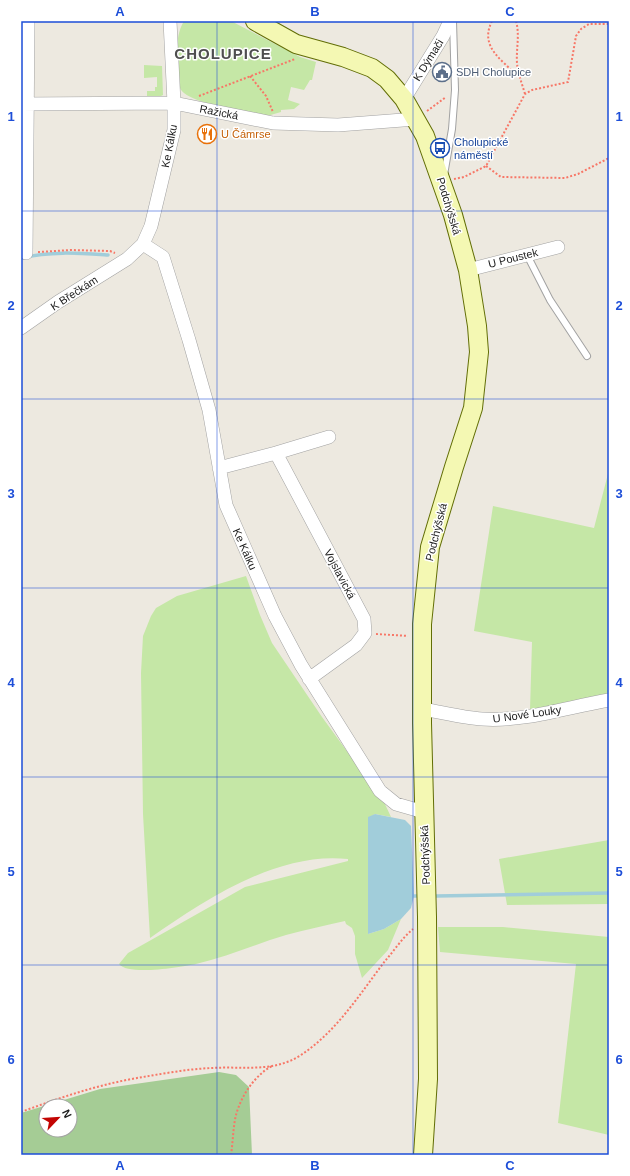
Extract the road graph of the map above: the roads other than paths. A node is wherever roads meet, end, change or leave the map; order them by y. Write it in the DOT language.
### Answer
graph roads {
  1 [pos="28,21"];
  2 [pos="171,21"];
  3 [pos="255,21"];
  4 [pos="450,21"];
  5 [pos="454,21"];
  6 [pos="404,99"];
  7 [pos="174,103"];
  8 [pos="24,104"];
  9 [pos="416,119"];
  10 [pos="442,183"];
  11 [pos="143,244"];
  12 [pos="558,247"];
  13 [pos="26,253"];
  14 [pos="527,255"];
  15 [pos="127,259"];
  16 [pos="468,270"];
  17 [pos="21,328"];
  18 [pos="587,356"];
  19 [pos="329,437"];
  20 [pos="276,453"];
  21 [pos="219,468"];
  22 [pos="309,679"];
  23 [pos="609,700"];
  24 [pos="422,708"];
  25 [pos="424,812"];
  26 [pos="424,1155"];
  1 -- 8 [label="street"];
  2 -- 7 [label="street, Ke Kálku"];
  3 -- 6 [label="street, Podchýšská"];
  4 -- 6 [label="street, K Dýmači"];
  5 -- 10 [label="lane"];
  6 -- 9 [label="street, Podchýšská"];
  7 -- 8 [label="street, Ražická"];
  7 -- 9 [label="street, Ražická"];
  7 -- 11 [label="street, Ke Kálku"];
  8 -- 13 [label="street"];
  9 -- 10 [label="street, Podchýšská"];
  10 -- 16 [label="street, Podchýšská"];
  11 -- 15 [label="street, Ke Kálku"];
  11 -- 21 [label="street, Ke Kálku"];
  12 -- 14 [label="street, U Poustek"];
  14 -- 16 [label="street, U Poustek"];
  14 -- 18 [label="lane"];
  15 -- 17 [label="street, K Břečkám"];
  16 -- 24 [label="street, Podchýšská"];
  19 -- 20 [label="street"];
  20 -- 21 [label="street"];
  20 -- 22 [label="street, Vojslavická"];
  21 -- 22 [label="street, Ke Kálku"];
  22 -- 25 [label="street, Ke Kálku"];
  23 -- 24 [label="street, U Nové Louky"];
  24 -- 25 [label="street, Podchýšská"];
  25 -- 26 [label="street, Podchýšská"];
}
